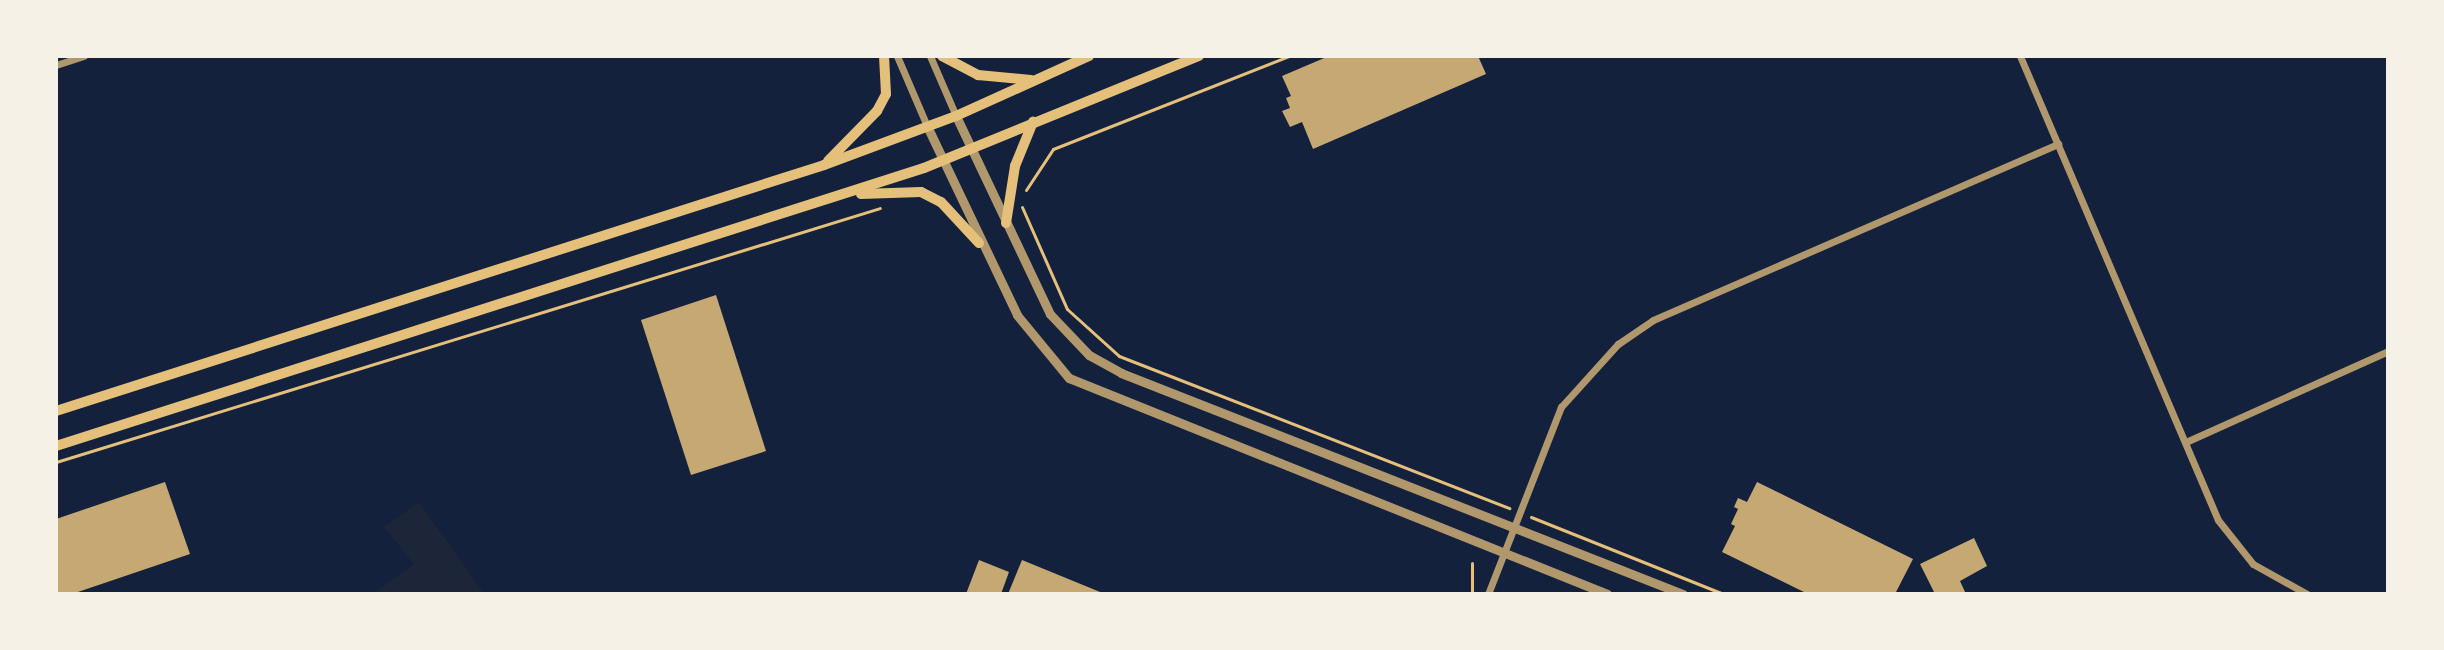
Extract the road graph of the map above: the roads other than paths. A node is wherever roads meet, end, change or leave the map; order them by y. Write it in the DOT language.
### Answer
graph roads {
  1 [pos="84,56"];
  2 [pos="884,56"];
  3 [pos="897,56"];
  4 [pos="930,56"];
  5 [pos="942,56"];
  6 [pos="1089,56"];
  7 [pos="1199,56"];
  8 [pos="2020,56"];
  9 [pos="56,65"];
  10 [pos="1034,80"];
  11 [pos="956,116"];
  12 [pos="1033,122"];
  13 [pos="927,126"];
  14 [pos="2058,144"];
  15 [pos="971,149"];
  16 [pos="943,161"];
  17 [pos="824,165"];
  18 [pos="840,196"];
  19 [pos="1006,223"];
  20 [pos="979,243"];
  21 [pos="2388,351"];
  22 [pos="56,411"];
  23 [pos="2188,441"];
  24 [pos="56,446"];
  25 [pos="1515,525"];
  26 [pos="1504,556"];
  27 [pos="1488,594"];
  28 [pos="1607,594"];
  29 [pos="1683,594"];
  30 [pos="2307,594"];
  1 -- 9 [label="street"];
  2 -- 17 [label="main road"];
  3 -- 13 [label="street"];
  4 -- 11 [label="street"];
  5 -- 10 [label="main road"];
  6 -- 10 [label="main road"];
  7 -- 12 [label="main road"];
  8 -- 14 [label="street"];
  10 -- 11 [label="main road"];
  11 -- 13 [label="main road"];
  11 -- 15 [label="street"];
  12 -- 15 [label="main road"];
  12 -- 19 [label="main road"];
  13 -- 16 [label="street"];
  13 -- 17 [label="main road"];
  14 -- 23 [label="street"];
  14 -- 25 [label="street"];
  15 -- 16 [label="main road"];
  15 -- 19 [label="street"];
  16 -- 18 [label="main road"];
  16 -- 20 [label="street"];
  17 -- 22 [label="main road"];
  18 -- 20 [label="main road"];
  18 -- 24 [label="main road"];
  19 -- 25 [label="street"];
  20 -- 26 [label="street"];
  21 -- 23 [label="street"];
  23 -- 30 [label="street"];
  25 -- 26 [label="street"];
  25 -- 29 [label="street"];
  26 -- 27 [label="street"];
  26 -- 28 [label="street"];
}
